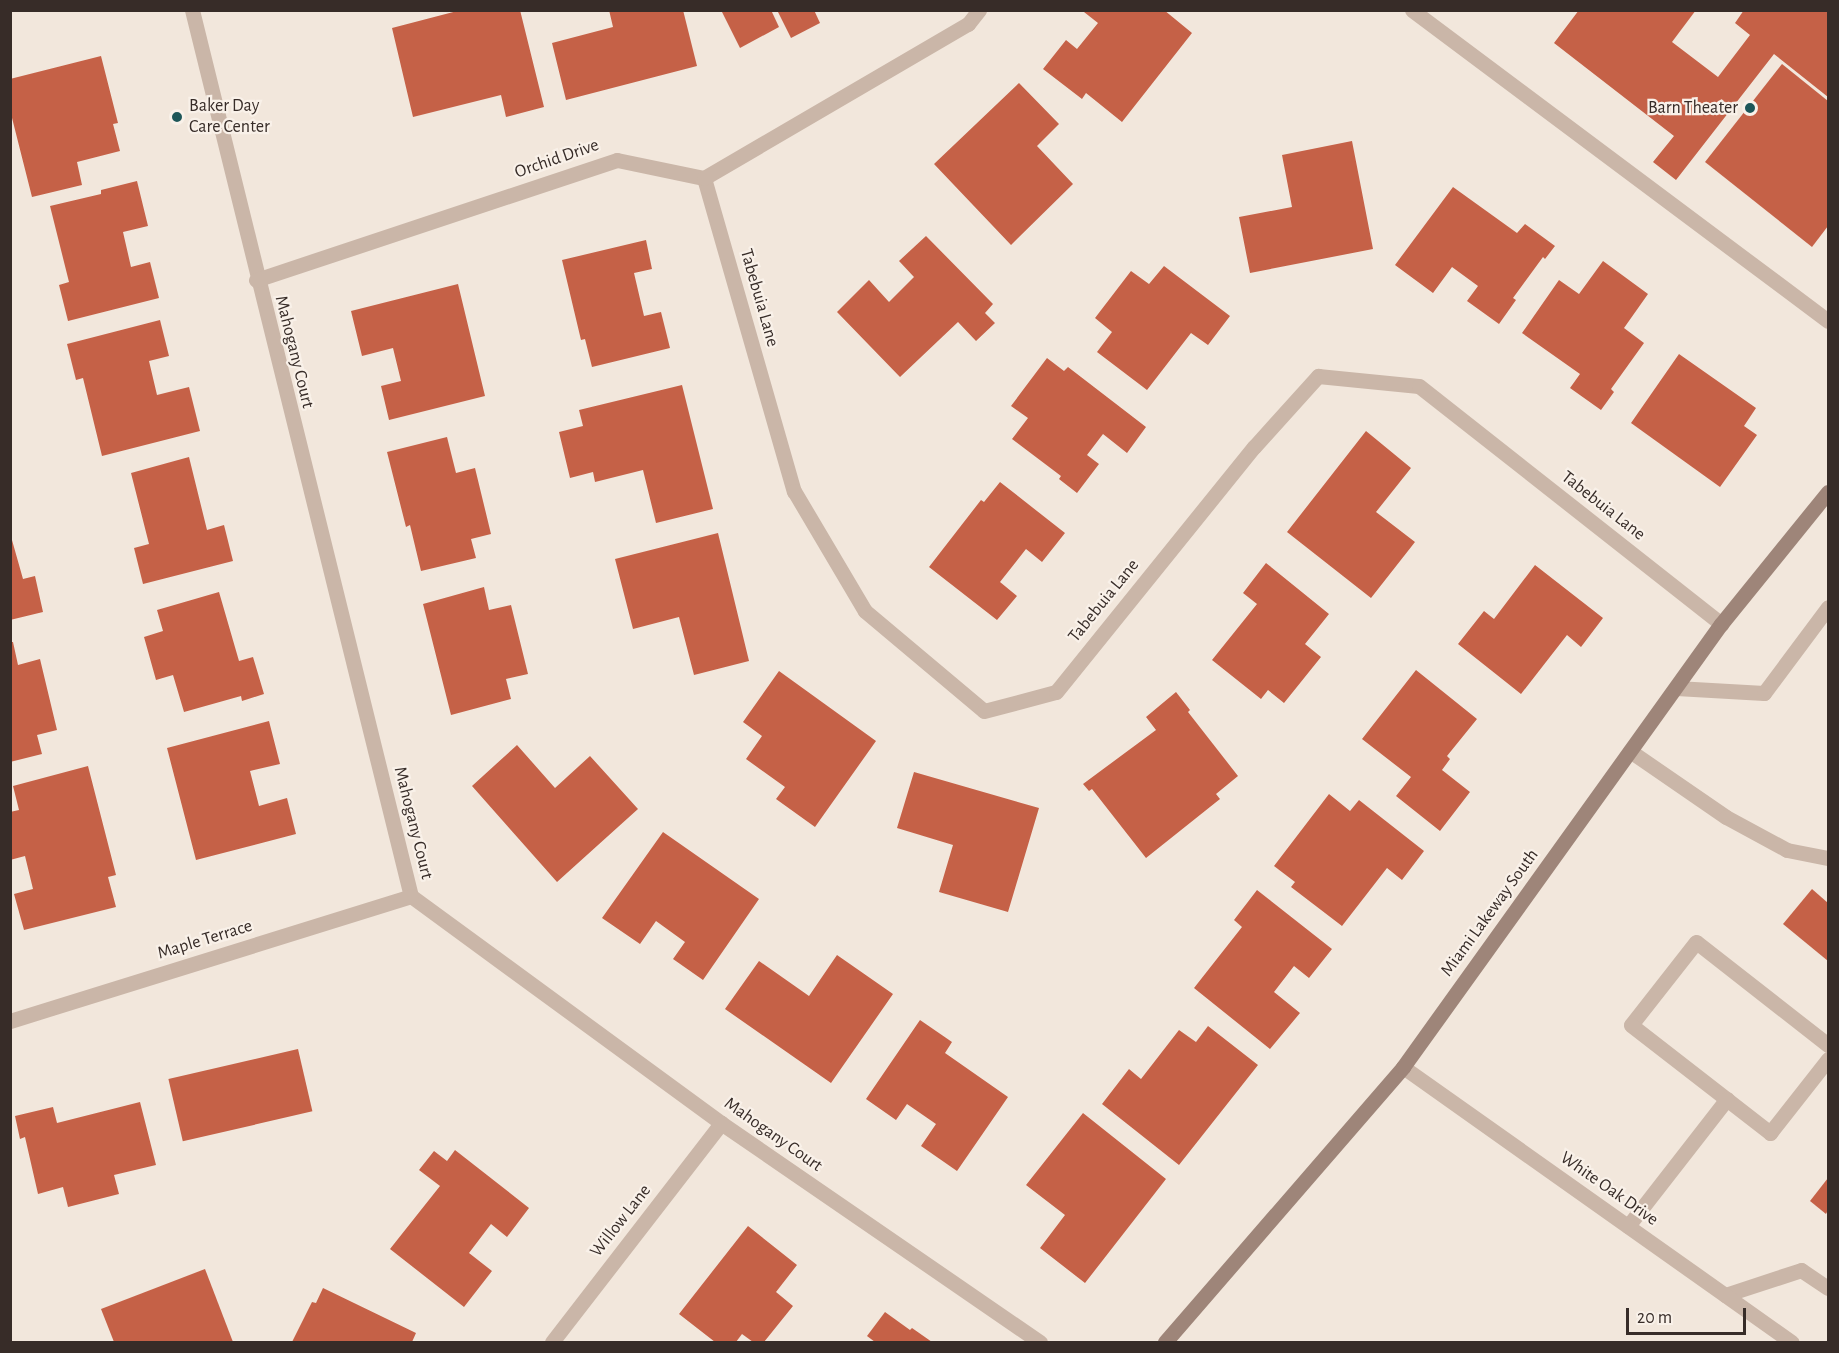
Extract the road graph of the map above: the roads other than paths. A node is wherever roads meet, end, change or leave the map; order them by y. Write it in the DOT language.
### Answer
graph roads {
  1 [pos="192,10"];
  2 [pos="979,10"];
  3 [pos="1412,10"];
  4 [pos="704,178"];
  5 [pos="256,280"];
  6 [pos="1828,321"];
  7 [pos="1828,492"];
  8 [pos="1828,607"];
  9 [pos="1721,624"];
  10 [pos="1676,688"];
  11 [pos="1630,751"];
  12 [pos="1828,858"];
  13 [pos="411,896"];
  14 [pos="10,1021"];
  15 [pos="1828,1045"];
  16 [pos="1828,1059"];
  17 [pos="1403,1067"];
  18 [pos="1727,1099"];
  19 [pos="721,1123"];
  20 [pos="1628,1226"];
  21 [pos="1828,1288"];
  22 [pos="1725,1295"];
  23 [pos="552,1342"];
  24 [pos="1040,1342"];
  25 [pos="1165,1342"];
  26 [pos="1792,1342"];
  1 -- 5 [label="street, Mahogany Court"];
  2 -- 4 [label="street"];
  3 -- 6 [label="street"];
  4 -- 5 [label="street, Orchid Drive"];
  4 -- 9 [label="street, Tabebuia Lane"];
  5 -- 13 [label="street, Mahogany Court"];
  7 -- 9 [label="street, Miami Lakeway South"];
  8 -- 10 [label="street"];
  9 -- 10 [label="street, Miami Lakeway South"];
  10 -- 11 [label="street, Miami Lakeway South"];
  11 -- 12 [label="street"];
  11 -- 17 [label="street, Miami Lakeway South"];
  13 -- 14 [label="street, Maple Terrace"];
  13 -- 19 [label="street, Mahogany Court"];
  15 -- 18 [label="street"];
  16 -- 18 [label="street"];
  17 -- 20 [label="street, White Oak Drive"];
  17 -- 25 [label="street, Miami Lakeway South"];
  18 -- 20 [label="street"];
  19 -- 23 [label="street, Willow Lane"];
  19 -- 24 [label="street, Mahogany Court"];
  20 -- 22 [label="street, White Oak Drive"];
  21 -- 22 [label="street"];
  22 -- 26 [label="street, White Oak Drive"];
}
